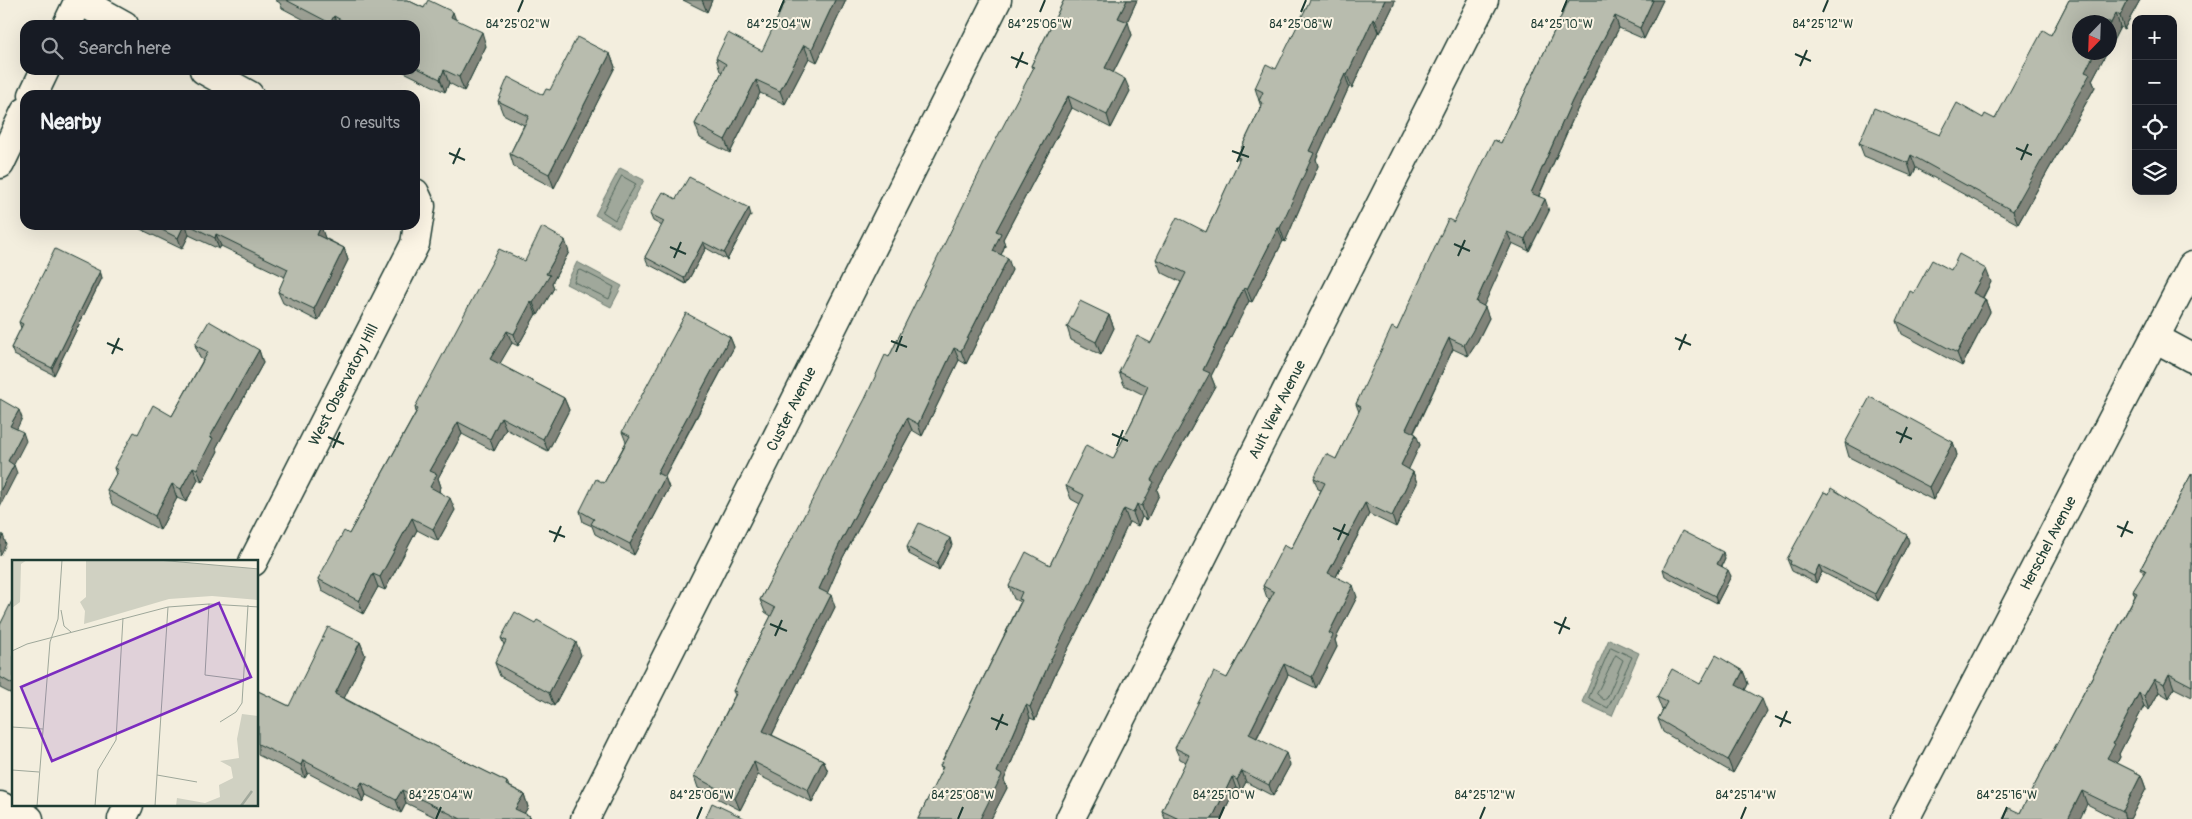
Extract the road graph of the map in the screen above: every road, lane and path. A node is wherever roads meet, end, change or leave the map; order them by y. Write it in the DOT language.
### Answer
graph roads {
  1 [pos="79,0"];
  2 [pos="997,0"];
  3 [pos="1484,0"];
  4 [pos="69,20"];
  5 [pos="115,20"];
  6 [pos="43,75"];
  7 [pos="213,75"];
  8 [pos="35,90"];
  9 [pos="240,90"];
  10 [pos="20,122"];
  11 [pos="0,164"];
  12 [pos="417,230"];
  13 [pos="2192,266"];
  14 [pos="2155,338"];
  15 [pos="2192,358"];
  16 [pos="254,560"];
  17 [pos="0,806"];
  18 [pos="128,806"];
  19 [pos="29,819"];
  20 [pos="122,819"];
  21 [pos="585,819"];
  22 [pos="1070,819"];
  23 [pos="1905,819"];
  1 -- 4 [label="street"];
  1 -- 5 [label="street"];
  2 -- 21 [label="street, Custer Avenue"];
  3 -- 22 [label="street, Ault View Avenue"];
  6 -- 8 [label="street"];
  7 -- 9 [label="street"];
  10 -- 11 [label="street"];
  12 -- 16 [label="street, West Observatory Hill"];
  13 -- 14 [label="street, Herschel Avenue"];
  14 -- 15 [label="street"];
  14 -- 23 [label="street, Herschel Avenue"];
  17 -- 19 [label="street"];
  18 -- 20 [label="street"];
}
